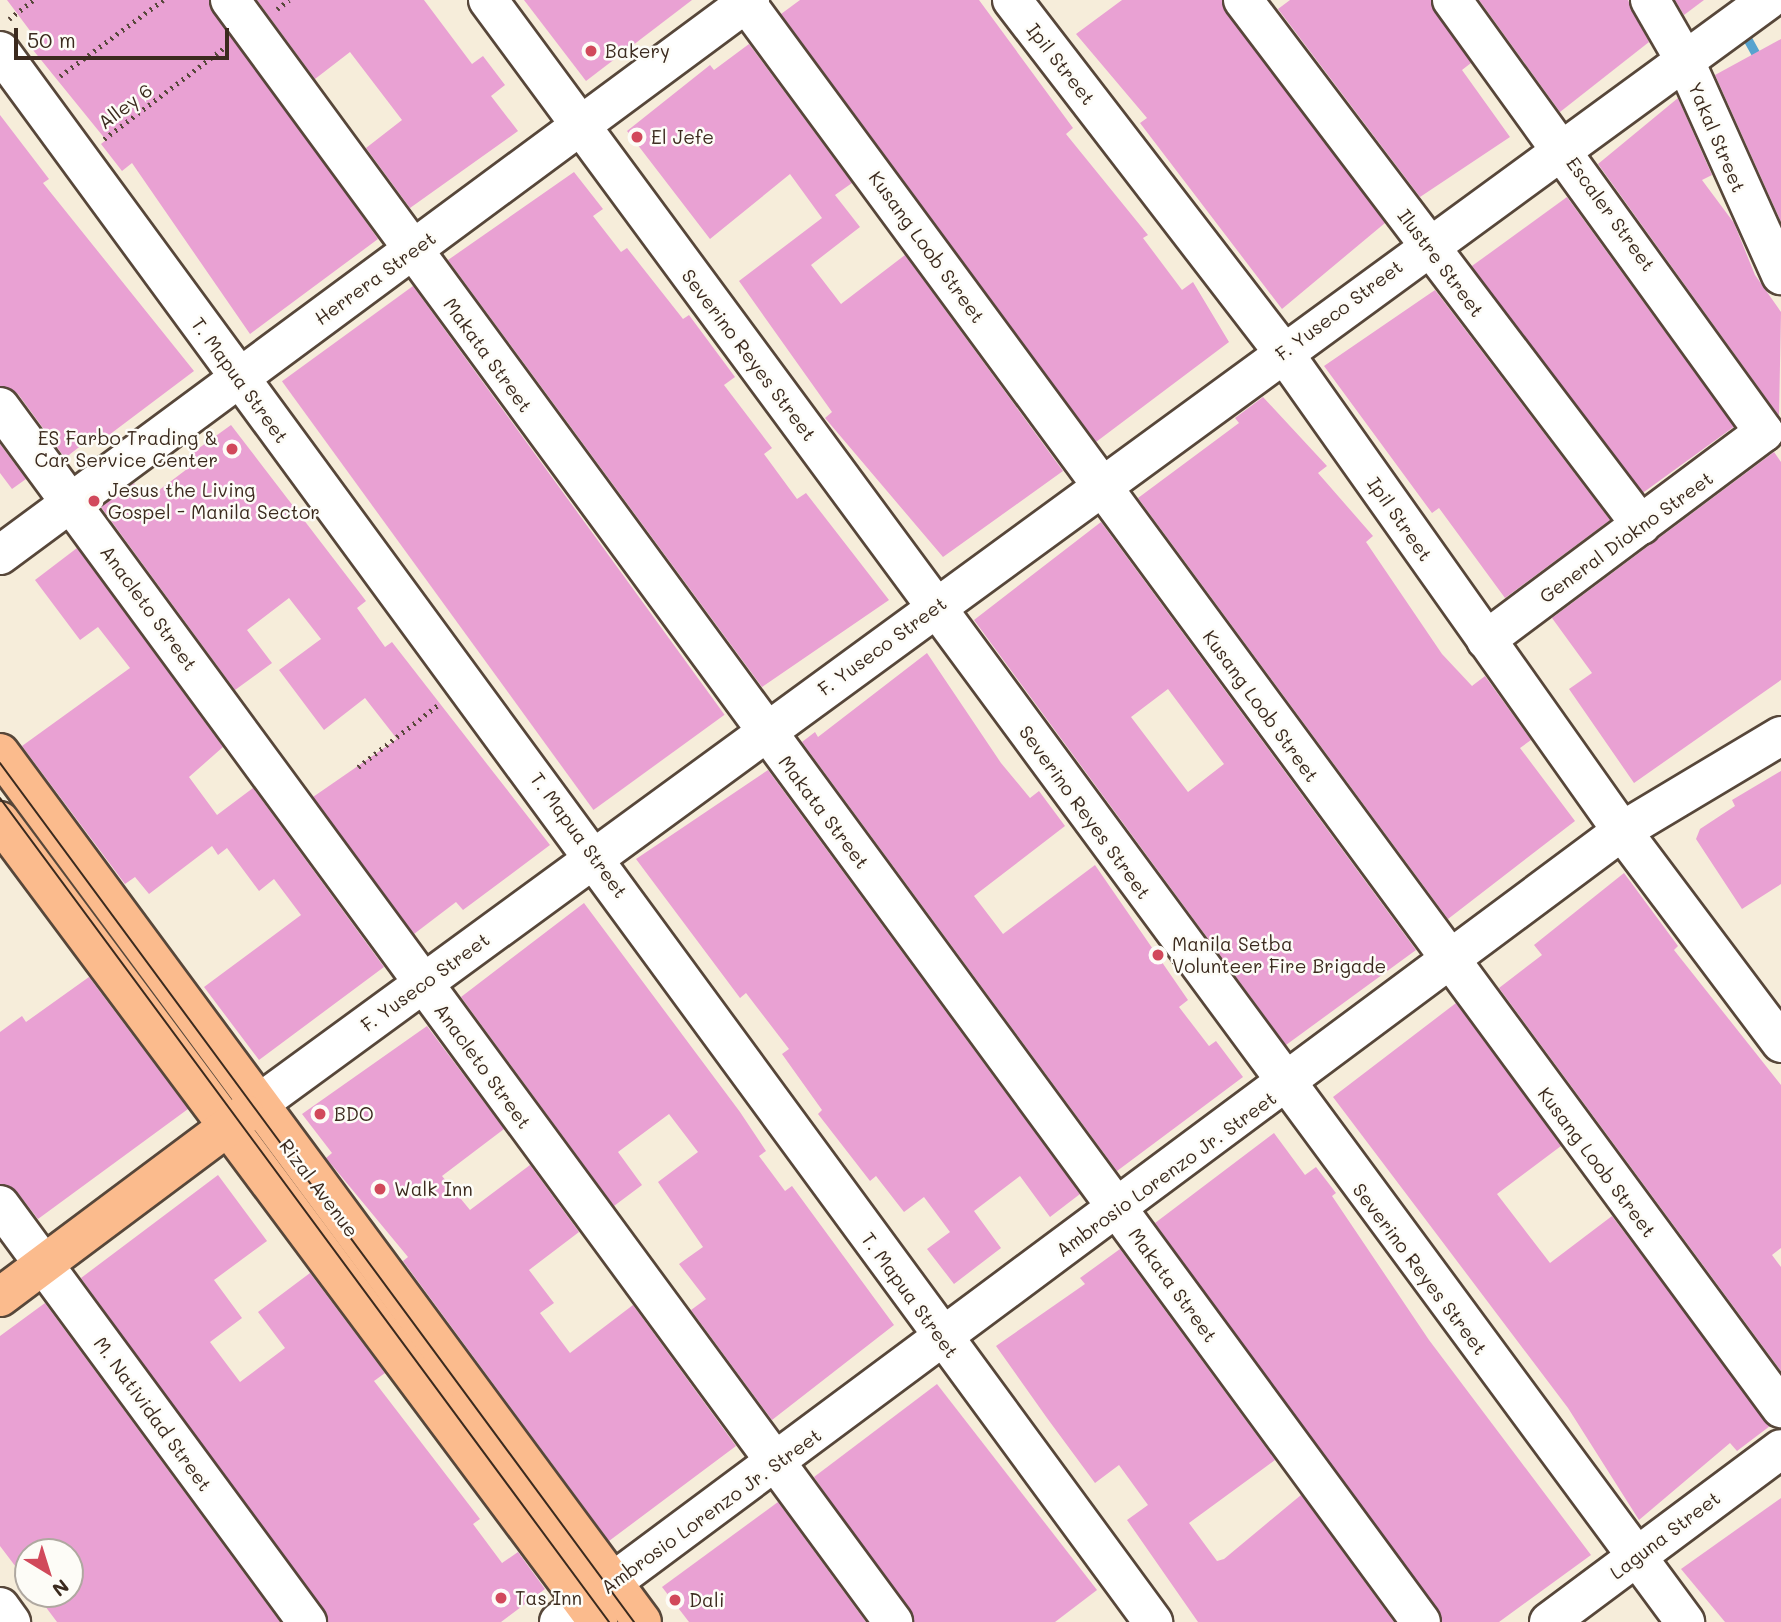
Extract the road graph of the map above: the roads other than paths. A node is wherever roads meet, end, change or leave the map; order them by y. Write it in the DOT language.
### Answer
graph roads {
  1 [pos="488,0"];
  2 [pos="1012,0"];
  3 [pos="1243,0"];
  4 [pos="1452,0"];
  5 [pos="1650,0"];
  6 [pos="1768,0"];
  7 [pos="747,1"];
  8 [pos="240,14"];
  9 [pos="1699,49"];
  10 [pos="0,51"];
  11 [pos="579,126"];
  12 [pos="1563,147"];
  13 [pos="1427,245"];
  14 [pos="412,250"];
  15 [pos="1781,275"];
  16 [pos="1283,352"];
  17 [pos="238,379"];
  18 [pos="0,407"];
  19 [pos="1772,427"];
  20 [pos="1103,485"];
  21 [pos="72,502"];
  22 [pos="1641,525"];
  23 [pos="0,555"];
  24 [pos="936,607"];
  25 [pos="1486,640"];
  26 [pos="765,733"];
  27 [pos="1781,736"];
  28 [pos="0,753"];
  29 [pos="0,821"];
  30 [pos="1622,831"];
  31 [pos="596,857"];
  32 [pos="1447,962"];
  33 [pos="422,984"];
  34 [pos="1781,1042"];
  35 [pos="1284,1087"];
  36 [pos="257,1105"];
  37 [pos="225,1128"];
  38 [pos="0,1205"];
  39 [pos="1118,1209"];
  40 [pos="44,1265"];
  41 [pos="0,1297"];
  42 [pos="941,1339"];
  43 [pos="1781,1408"];
  44 [pos="1781,1449"];
  45 [pos="775,1464"];
  46 [pos="1635,1558"];
  47 [pos="0,1607"];
  48 [pos="589,1608"];
  49 [pos="11,1622"];
  50 [pos="307,1622"];
  51 [pos="642,1622"];
  52 [pos="893,1622"];
  53 [pos="1153,1622"];
  54 [pos="1421,1622"];
  55 [pos="1549,1622"];
  56 [pos="1685,1622"];
  1 -- 11 [label="street, Severino Reyes Street"];
  2 -- 16 [label="street, Ipil Street"];
  3 -- 13 [label="street, Ilustre Street"];
  4 -- 12 [label="street, Escaler Street"];
  5 -- 9 [label="street, Yakal Street"];
  6 -- 9 [label="street, F. Yuseco Street"];
  7 -- 11 [label="street, Herrera Street"];
  7 -- 20 [label="street, Kusang Loob Street"];
  8 -- 14 [label="street, Makata Street"];
  9 -- 12 [label="street, F. Yuseco Street"];
  9 -- 15 [label="street, Yakal Street"];
  10 -- 17 [label="street, T. Mapua Street"];
  11 -- 14 [label="street, Herrera Street"];
  11 -- 24 [label="street, Severino Reyes Street"];
  12 -- 13 [label="street, F. Yuseco Street"];
  12 -- 19 [label="street, Escaler Street"];
  13 -- 16 [label="street, F. Yuseco Street"];
  13 -- 22 [label="street, Ilustre Street"];
  14 -- 17 [label="street, Herrera Street"];
  14 -- 26 [label="street, Makata Street"];
  16 -- 20 [label="street, F. Yuseco Street"];
  16 -- 25 [label="street, Ipil Street"];
  17 -- 21 [label="street, Herrera Street"];
  17 -- 31 [label="street, T. Mapua Street"];
  18 -- 21 [label="street, Anacleto Street"];
  19 -- 22 [label="street, General Diokno Street"];
  20 -- 24 [label="street, F. Yuseco Street"];
  20 -- 32 [label="street, Kusang Loob Street"];
  21 -- 23 [label="street, Herrera Street"];
  21 -- 33 [label="street, Anacleto Street"];
  22 -- 25 [label="street, General Diokno Street"];
  24 -- 26 [label="street, F. Yuseco Street"];
  24 -- 35 [label="street, Severino Reyes Street"];
  25 -- 30 [label="street, Ipil Street"];
  26 -- 31 [label="street, F. Yuseco Street"];
  26 -- 39 [label="street, Makata Street"];
  27 -- 30 [label="street, Ambrosio Lorenzo Jr. Street"];
  28 -- 36 [label="main road, Rizal Avenue"];
  29 -- 37 [label="main road, Rizal Avenue"];
  30 -- 32 [label="street, Ambrosio Lorenzo Jr. Street"];
  30 -- 34 [label="street, Ipil Street"];
  31 -- 33 [label="street, F. Yuseco Street"];
  31 -- 42 [label="street, T. Mapua Street"];
  32 -- 35 [label="street, Ambrosio Lorenzo Jr. Street"];
  32 -- 43 [label="street, Kusang Loob Street"];
  33 -- 36 [label="street, F. Yuseco Street"];
  33 -- 45 [label="street, Anacleto Street"];
  35 -- 39 [label="street, Ambrosio Lorenzo Jr. Street"];
  35 -- 46 [label="street, Severino Reyes Street"];
  36 -- 37 [label="main road, F. Yuseco Street"];
  36 -- 48 [label="main road, Rizal Avenue"];
  37 -- 40 [label="main road, F. Yuseco Street"];
  37 -- 48 [label="main road, Rizal Avenue"];
  38 -- 40 [label="street, M. Natividad Street"];
  39 -- 42 [label="street, Ambrosio Lorenzo Jr. Street"];
  39 -- 54 [label="street, Makata Street"];
  40 -- 41 [label="main road, F. Yuseco Street"];
  40 -- 50 [label="street, M. Natividad Street"];
  42 -- 45 [label="street, Ambrosio Lorenzo Jr. Street"];
  42 -- 53 [label="street, T. Mapua Street"];
  44 -- 46 [label="street, Laguna Street"];
  45 -- 48 [label="street, Ambrosio Lorenzo Jr. Street"];
  45 -- 52 [label="street, Anacleto Street"];
  46 -- 55 [label="street, Laguna Street"];
  46 -- 56 [label="street, Severino Reyes Street"];
  47 -- 49 [label="street"];
  48 -- 51 [label="main road, Rizal Avenue"];
}
